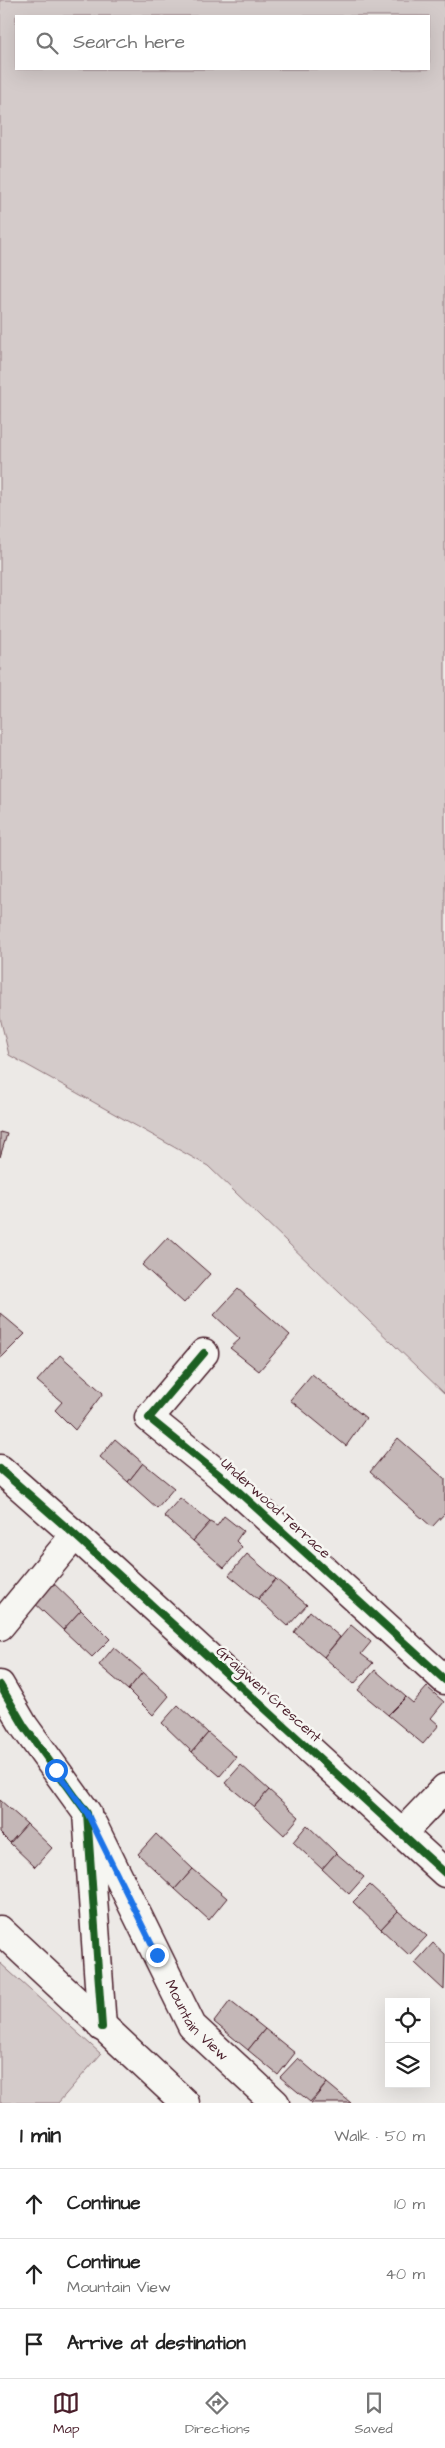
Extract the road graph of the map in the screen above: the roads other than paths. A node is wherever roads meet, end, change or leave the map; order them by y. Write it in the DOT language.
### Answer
graph roads {
  1 [pos="204,1353"];
  2 [pos="0,1469"];
  3 [pos="75,1534"];
  4 [pos="0,1626"];
  5 [pos="445,1680"];
  6 [pos="0,1685"];
  7 [pos="445,1788"];
  8 [pos="87,1813"];
  9 [pos="402,1833"];
  10 [pos="445,1873"];
  11 [pos="0,1930"];
  12 [pos="102,2026"];
  13 [pos="185,2103"];
  14 [pos="275,2103"];
  1 -- 5 [label="street, Underwood Terrace"];
  2 -- 3 [label="street, Graigwen Crescent"];
  3 -- 4 [label="street"];
  3 -- 9 [label="street, Graigwen Crescent"];
  6 -- 8 [label="street, Mountain View"];
  7 -- 9 [label="street"];
  8 -- 12 [label="street"];
  8 -- 14 [label="street, Mountain View"];
  9 -- 10 [label="street, Graigwen Crescent"];
  11 -- 12 [label="street"];
  12 -- 13 [label="street"];
}
